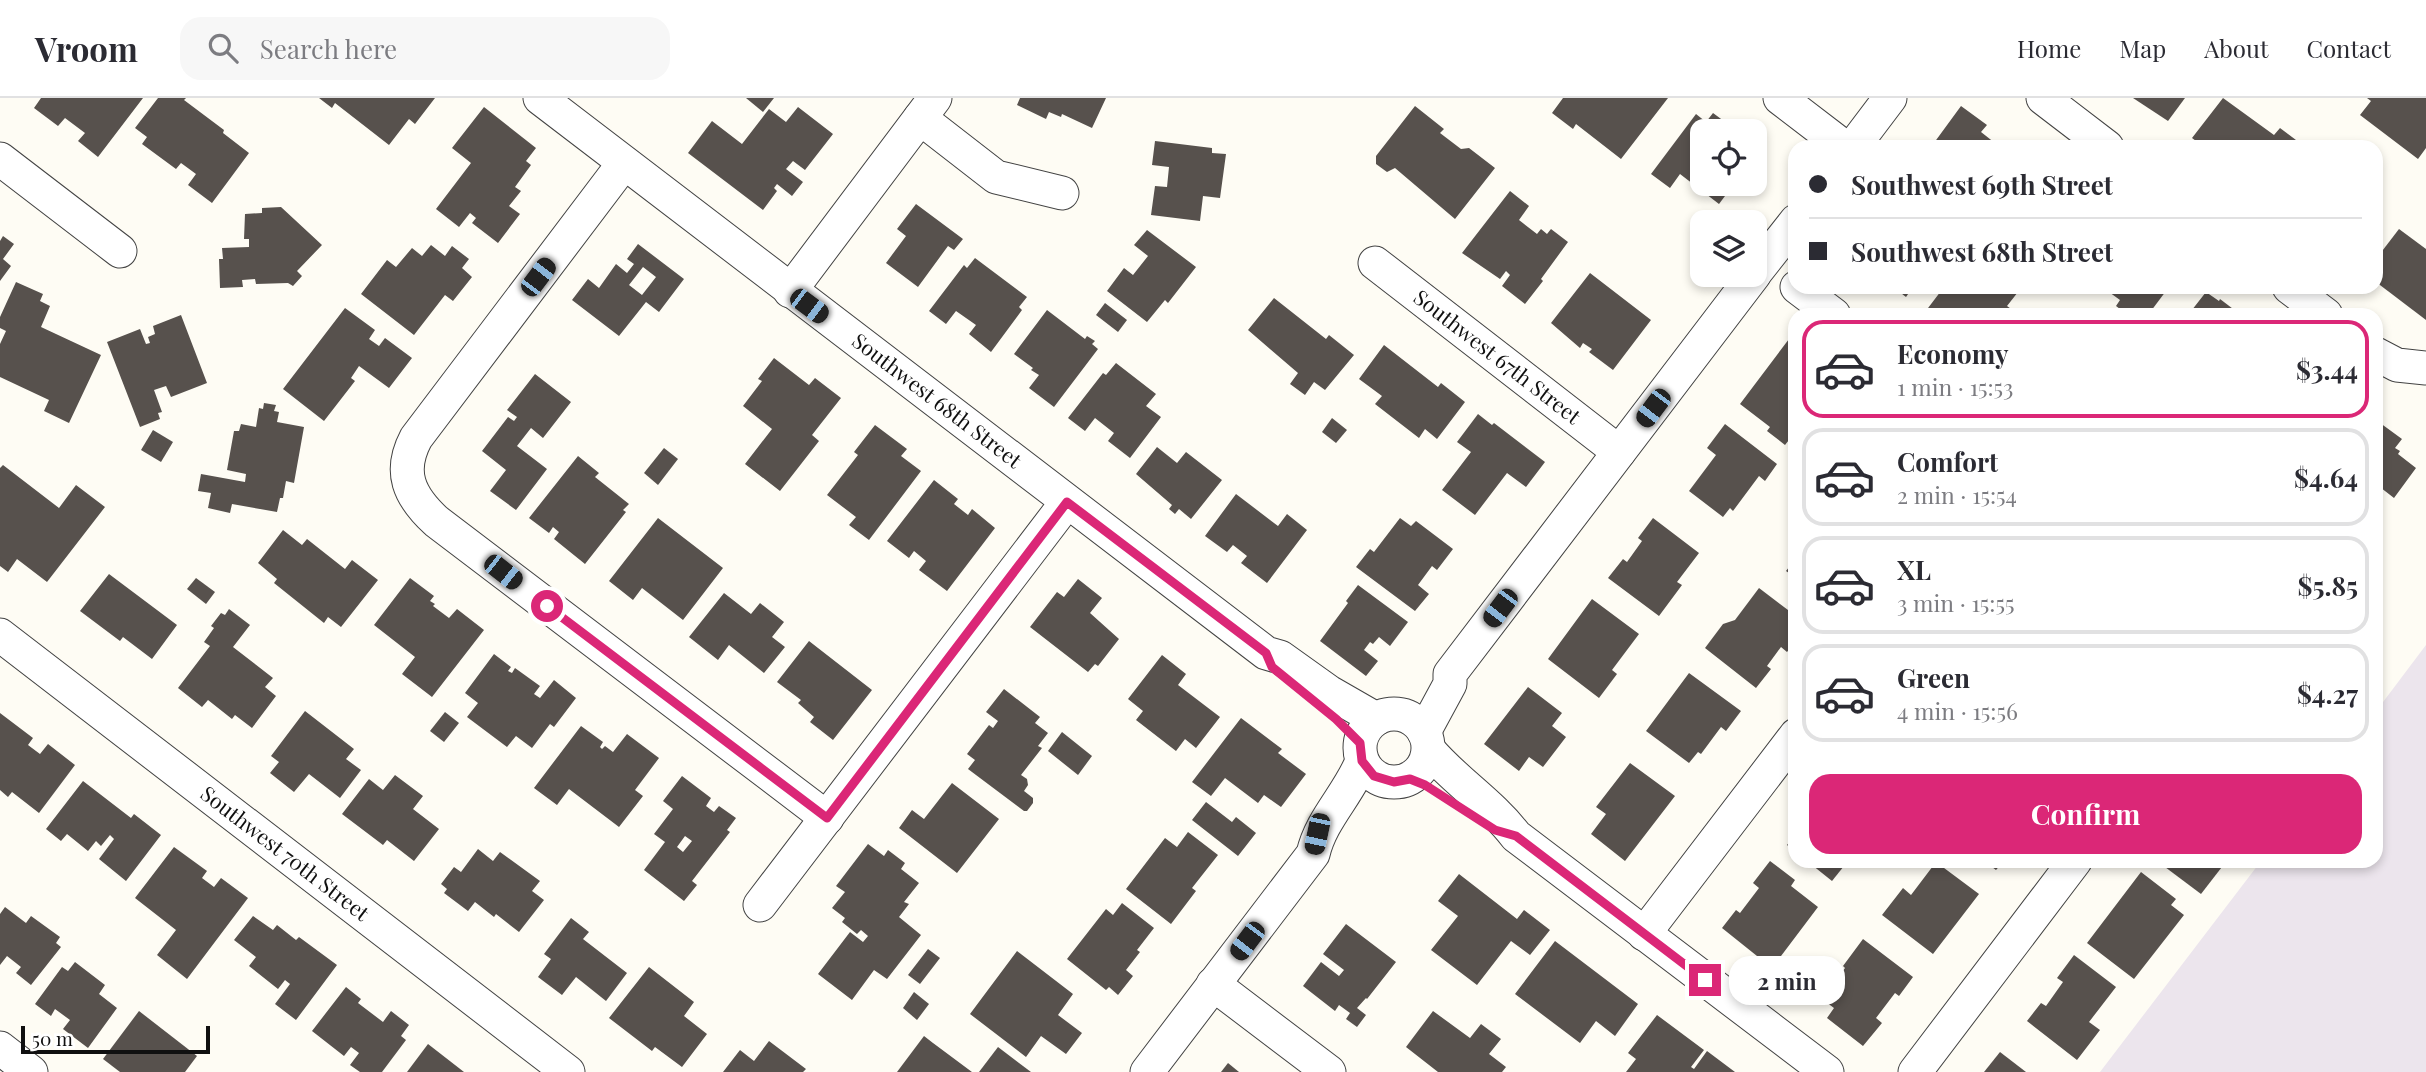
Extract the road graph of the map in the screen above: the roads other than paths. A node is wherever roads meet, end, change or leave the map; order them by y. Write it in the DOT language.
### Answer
graph roads {
  1 [pos="540,98"];
  2 [pos="1780,98"];
  3 [pos="1890,98"];
  4 [pos="2043,98"];
  5 [pos="928,108"];
  6 [pos="1835,140"];
  7 [pos="1858,140"];
  8 [pos="2098,140"];
  9 [pos="0,159"];
  10 [pos="624,163"];
  11 [pos="1062,193"];
  12 [pos="1788,231"];
  13 [pos="120,251"];
  14 [pos="1767,257"];
  15 [pos="1375,263"];
  16 [pos="1767,274"];
  17 [pos="1788,284"];
  18 [pos="1744,287"];
  19 [pos="790,290"];
  20 [pos="1806,294"];
  21 [pos="2298,294"];
  22 [pos="1824,308"];
  23 [pos="2317,308"];
  24 [pos="2383,358"];
  25 [pos="2426,368"];
  26 [pos="1619,452"];
  27 [pos="1067,502"];
  28 [pos="0,635"];
  29 [pos="1392,736"];
  30 [pos="1788,745"];
  31 [pos="1402,781"];
  32 [pos="827,818"];
  33 [pos="1516,836"];
  34 [pos="1313,854"];
  35 [pos="2069,868"];
  36 [pos="760,905"];
  37 [pos="1644,933"];
  38 [pos="1213,984"];
  39 [pos="0,1048"];
  40 [pos="31,1072"];
  41 [pos="568,1072"];
  42 [pos="1147,1072"];
  43 [pos="1329,1072"];
  44 [pos="1827,1072"];
  45 [pos="1915,1072"];
  1 -- 10 [label="street, Southwest 68th Street"];
  2 -- 6 [label="street"];
  3 -- 7 [label="street"];
  4 -- 8 [label="street"];
  5 -- 11 [label="street"];
  5 -- 19 [label="street"];
  9 -- 13 [label="street"];
  10 -- 19 [label="street, Southwest 68th Street"];
  10 -- 32 [label="street"];
  12 -- 14 [label="street"];
  15 -- 26 [label="street, Southwest 67th Street"];
  16 -- 17 [label="street"];
  18 -- 26 [label="street"];
  19 -- 27 [label="street, Southwest 68th Street"];
  20 -- 22 [label="street"];
  21 -- 23 [label="street"];
  24 -- 25 [label="street"];
  26 -- 29 [label="street"];
  27 -- 29 [label="street, Southwest 68th Street"];
  27 -- 32 [label="street"];
  28 -- 41 [label="street, Southwest 70th Street"];
  29 -- 31 [label="street"];
  29 -- 31 [label="street, Southwest 68th Street"];
  29 -- 33 [label="street, Southwest 68th Street"];
  29 -- 34 [label="street"];
  30 -- 37 [label="street"];
  31 -- 33 [label="street, Southwest 68th Street"];
  31 -- 34 [label="street"];
  32 -- 36 [label="street"];
  33 -- 37 [label="street, Southwest 68th Street"];
  34 -- 38 [label="street"];
  35 -- 45 [label="street"];
  37 -- 44 [label="street, Southwest 68th Street"];
  38 -- 42 [label="street"];
  38 -- 43 [label="street"];
  39 -- 40 [label="street"];
}
